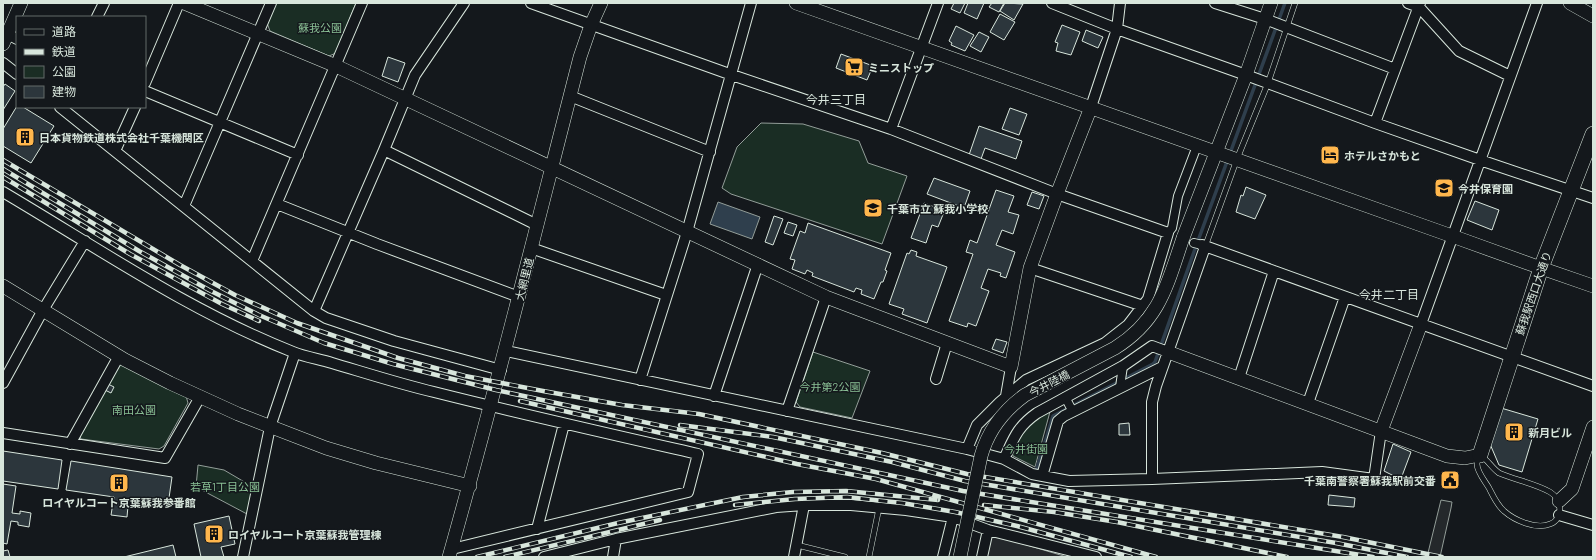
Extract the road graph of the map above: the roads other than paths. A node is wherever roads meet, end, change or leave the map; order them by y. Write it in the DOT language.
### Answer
graph roads {
  1 [pos="20,3"];
  2 [pos="104,3"];
  3 [pos="179,3"];
  4 [pos="184,3"];
  5 [pos="271,3"];
  6 [pos="362,3"];
  7 [pos="464,3"];
  8 [pos="531,3"];
  9 [pos="601,3"];
  10 [pos="751,3"];
  11 [pos="796,3"];
  12 [pos="938,3"];
  13 [pos="1052,3"];
  14 [pos="1120,3"];
  15 [pos="1215,3"];
  16 [pos="1271,3"];
  17 [pos="1295,3"];
  18 [pos="1408,3"];
  19 [pos="1537,3"];
  20 [pos="1570,3"];
  21 [pos="1420,5"];
  22 [pos="16,16"];
  23 [pos="16,16"];
  24 [pos="98,16"];
  25 [pos="1593,16"];
  26 [pos="1265,19"];
  27 [pos="591,25"];
  28 [pos="1286,27"];
  29 [pos="1117,29"];
  30 [pos="258,33"];
  31 [pos="9,39"];
  32 [pos="921,48"];
  33 [pos="3,63"];
  34 [pos="336,66"];
  35 [pos="1395,69"];
  36 [pos="16,73"];
  37 [pos="732,75"];
  38 [pos="1246,75"];
  39 [pos="1510,76"];
  40 [pos="146,81"];
  41 [pos="1268,83"];
  42 [pos="146,91"];
  43 [pos="570,96"];
  44 [pos="406,98"];
  45 [pos="61,108"];
  46 [pos="134,108"];
  47 [pos="1091,108"];
  48 [pos="220,122"];
  49 [pos="1375,123"];
  50 [pos="891,129"];
  51 [pos="1593,134"];
  52 [pos="1197,146"];
  53 [pos="384,150"];
  54 [pos="116,152"];
  55 [pos="710,152"];
  56 [pos="1216,152"];
  57 [pos="298,155"];
  58 [pos="1237,159"];
  59 [pos="1480,160"];
  60 [pos="551,167"];
  61 [pos="1571,190"];
  62 [pos="3,192"];
  63 [pos="1057,194"];
  64 [pos="1593,198"];
  65 [pos="277,204"];
  66 [pos="184,206"];
  67 [pos="537,225"];
  68 [pos="348,232"];
  69 [pos="687,232"];
  70 [pos="1168,233"];
  71 [pos="1452,236"];
  72 [pos="85,241"];
  73 [pos="1196,243"];
  74 [pos="531,248"];
  75 [pos="252,261"];
  76 [pos="758,264"];
  77 [pos="1030,268"];
  78 [pos="1541,268"];
  79 [pos="1274,271"];
  80 [pos="3,286"];
  81 [pos="1593,286"];
  82 [pos="666,295"];
  83 [pos="826,297"];
  84 [pos="1345,297"];
  85 [pos="519,298"];
  86 [pos="1143,306"];
  87 [pos="43,310"];
  88 [pos="314,311"];
  89 [pos="1421,324"];
  90 [pos="947,343"];
  91 [pos="506,351"];
  92 [pos="1168,352"];
  93 [pos="295,353"];
  94 [pos="119,356"];
  95 [pos="1511,357"];
  96 [pos="1123,366"];
  97 [pos="1011,367"];
  98 [pos="1162,367"];
  99 [pos="501,370"];
  100 [pos="1239,378"];
  101 [pos="936,379"];
  102 [pos="640,380"];
  103 [pos="3,383"];
  104 [pos="1593,386"];
  105 [pos="1120,387"];
  106 [pos="714,396"];
  107 [pos="1006,396"];
  108 [pos="1066,396"];
  109 [pos="200,397"];
  110 [pos="1308,403"];
  111 [pos="491,407"];
  112 [pos="787,411"];
  113 [pos="1073,412"];
  114 [pos="564,424"];
  115 [pos="270,426"];
  116 [pos="1593,427"];
  117 [pos="1381,430"];
  118 [pos="3,433"];
  119 [pos="70,444"];
  120 [pos="967,449"];
  121 [pos="1480,455"];
  122 [pos="1004,460"];
  123 [pos="1042,476"];
  124 [pos="1152,479"];
  125 [pos="470,486"];
  126 [pos="1559,501"];
  127 [pos="804,505"];
  128 [pos="879,508"];
  129 [pos="1559,515"];
  130 [pos="953,517"];
  131 [pos="1593,525"];
  132 [pos="537,529"];
  133 [pos="988,530"];
  134 [pos="616,539"];
  135 [pos="797,545"];
  136 [pos="448,555"];
  137 [pos="242,557"];
  138 [pos="544,557"];
  139 [pos="612,557"];
  140 [pos="794,557"];
  141 [pos="845,557"];
  142 [pos="869,557"];
  143 [pos="943,557"];
  144 [pos="960,557"];
  145 [pos="982,557"];
  146 [pos="1096,557"];
  1 -- 22 [label="street"];
  2 -- 24 [label="street"];
  3 -- 40 [label="street"];
  4 -- 30 [label="street"];
  5 -- 30 [label="street"];
  6 -- 34 [label="street"];
  7 -- 44 [label="street"];
  8 -- 27 [label="street"];
  9 -- 27 [label="street, 大網里道"];
  10 -- 37 [label="street"];
  11 -- 32 [label="street"];
  12 -- 32 [label="street"];
  13 -- 29 [label="street"];
  14 -- 29 [label="street"];
  15 -- 26 [label="street"];
  16 -- 26 [label="street, 今井陸橋"];
  17 -- 28 [label="lane"];
  18 -- 21 [label="street"];
  19 -- 39 [label="street"];
  20 -- 25 [label="street"];
  21 -- 35 [label="street"];
  21 -- 39 [label="street"];
  23 -- 31 [label="street"];
  26 -- 28 [label="street"];
  26 -- 38 [label="street, 今井陸橋"];
  27 -- 37 [label="street"];
  27 -- 43 [label="street, 大網里道"];
  28 -- 35 [label="street"];
  28 -- 41 [label="lane"];
  29 -- 38 [label="street"];
  29 -- 47 [label="street"];
  30 -- 34 [label="street"];
  30 -- 48 [label="street"];
  32 -- 47 [label="street"];
  32 -- 50 [label="street"];
  33 -- 36 [label="street"];
  34 -- 44 [label="street"];
  34 -- 57 [label="street"];
  35 -- 49 [label="street"];
  37 -- 50 [label="street"];
  37 -- 55 [label="street"];
  38 -- 41 [label="street"];
  38 -- 56 [label="street, 今井陸橋"];
  39 -- 59 [label="street"];
  41 -- 49 [label="street"];
  41 -- 58 [label="lane"];
  42 -- 48 [label="street"];
  43 -- 55 [label="street"];
  43 -- 60 [label="street, 大網里道"];
  44 -- 53 [label="street"];
  44 -- 60 [label="street"];
  45 -- 54 [label="street"];
  46 -- 54 [label="street"];
  47 -- 52 [label="street"];
  47 -- 63 [label="street"];
  48 -- 57 [label="street"];
  48 -- 66 [label="street"];
  49 -- 59 [label="street"];
  50 -- 63 [label="street"];
  51 -- 61 [label="main road, 蘇我駅西口大通り"];
  52 -- 56 [label="street"];
  52 -- 70 [label="street"];
  53 -- 67 [label="street"];
  53 -- 68 [label="street"];
  54 -- 66 [label="street"];
  55 -- 69 [label="street"];
  56 -- 58 [label="street"];
  56 -- 73 [label="street, 今井陸橋"];
  57 -- 65 [label="street"];
  58 -- 71 [label="street"];
  58 -- 73 [label="lane"];
  59 -- 61 [label="street"];
  59 -- 71 [label="street"];
  60 -- 67 [label="street, 大網里道"];
  60 -- 69 [label="street"];
  61 -- 64 [label="street"];
  61 -- 78 [label="main road, 蘇我駅西口大通り"];
  62 -- 72 [label="street"];
  63 -- 70 [label="street"];
  63 -- 77 [label="street"];
  65 -- 68 [label="street"];
  65 -- 75 [label="street"];
  66 -- 75 [label="street"];
  67 -- 74 [label="street, 大網里道"];
  68 -- 85 [label="street"];
  68 -- 88 [label="street"];
  69 -- 76 [label="street"];
  69 -- 82 [label="street"];
  70 -- 86 [label="street"];
  71 -- 78 [label="street"];
  71 -- 89 [label="street"];
  72 -- 87 [label="street"];
  72 -- 93 [label="street"];
  73 -- 79 [label="street"];
  73 -- 92 [label="street"];
  73 -- 144 [label="street, 今井陸橋, bridge"];
  74 -- 82 [label="street"];
  74 -- 85 [label="street, 大網里道"];
  75 -- 88 [label="street"];
  76 -- 83 [label="street"];
  76 -- 106 [label="street"];
  77 -- 86 [label="street"];
  77 -- 97 [label="street"];
  78 -- 81 [label="street"];
  78 -- 95 [label="main road, 蘇我駅西口大通り"];
  79 -- 84 [label="street"];
  79 -- 100 [label="street"];
  80 -- 87 [label="street"];
  82 -- 102 [label="street"];
  83 -- 90 [label="street"];
  83 -- 112 [label="street"];
  84 -- 89 [label="street"];
  84 -- 110 [label="street"];
  85 -- 91 [label="street, 大網里道"];
  86 -- 107 [label="street"];
  87 -- 94 [label="street"];
  87 -- 103 [label="street"];
  88 -- 99 [label="street"];
  89 -- 95 [label="street"];
  89 -- 117 [label="street"];
  90 -- 97 [label="street"];
  90 -- 101 [label="street"];
  91 -- 99 [label="street, 大網里道"];
  91 -- 102 [label="street"];
  92 -- 96 [label="street"];
  92 -- 98 [label="street"];
  92 -- 100 [label="street"];
  93 -- 111 [label="street"];
  93 -- 115 [label="street"];
  94 -- 109 [label="street"];
  94 -- 119 [label="street"];
  95 -- 104 [label="street"];
  95 -- 121 [label="main road, 蘇我駅西口大通り"];
  96 -- 105 [label="street"];
  96 -- 108 [label="street"];
  97 -- 107 [label="street"];
  98 -- 105 [label="street"];
  98 -- 124 [label="street"];
  99 -- 111 [label="street, 大網里道"];
  100 -- 110 [label="street"];
  102 -- 106 [label="street"];
  105 -- 113 [label="street"];
  106 -- 112 [label="street"];
  107 -- 120 [label="street"];
  108 -- 113 [label="street"];
  108 -- 122 [label="street"];
  109 -- 115 [label="street"];
  109 -- 119 [label="street"];
  110 -- 117 [label="street"];
  111 -- 114 [label="street"];
  111 -- 125 [label="street, 大網里道"];
  112 -- 120 [label="street"];
  113 -- 123 [label="street"];
  114 -- 132 [label="street"];
  114 -- 132 [label="street"];
  115 -- 125 [label="street"];
  115 -- 137 [label="street"];
  116 -- 126 [label="street"];
  117 -- 121 [label="street"];
  117 -- 124 [label="street"];
  118 -- 119 [label="street"];
  120 -- 122 [label="street"];
  121 -- 126 [label="lane"];
  121 -- 129 [label="lane"];
  122 -- 123 [label="street"];
  123 -- 124 [label="street"];
  125 -- 136 [label="street, 大網里道"];
  126 -- 129 [label="lane"];
  127 -- 128 [label="street"];
  127 -- 134 [label="street"];
  127 -- 135 [label="street"];
  128 -- 130 [label="street"];
  128 -- 142 [label="lane"];
  129 -- 131 [label="street"];
  130 -- 133 [label="street"];
  130 -- 143 [label="street"];
  132 -- 136 [label="street"];
  133 -- 145 [label="street"];
  133 -- 146 [label="street"];
  134 -- 138 [label="street"];
  134 -- 139 [label="street"];
  135 -- 140 [label="street"];
  135 -- 141 [label="lane"];
}
